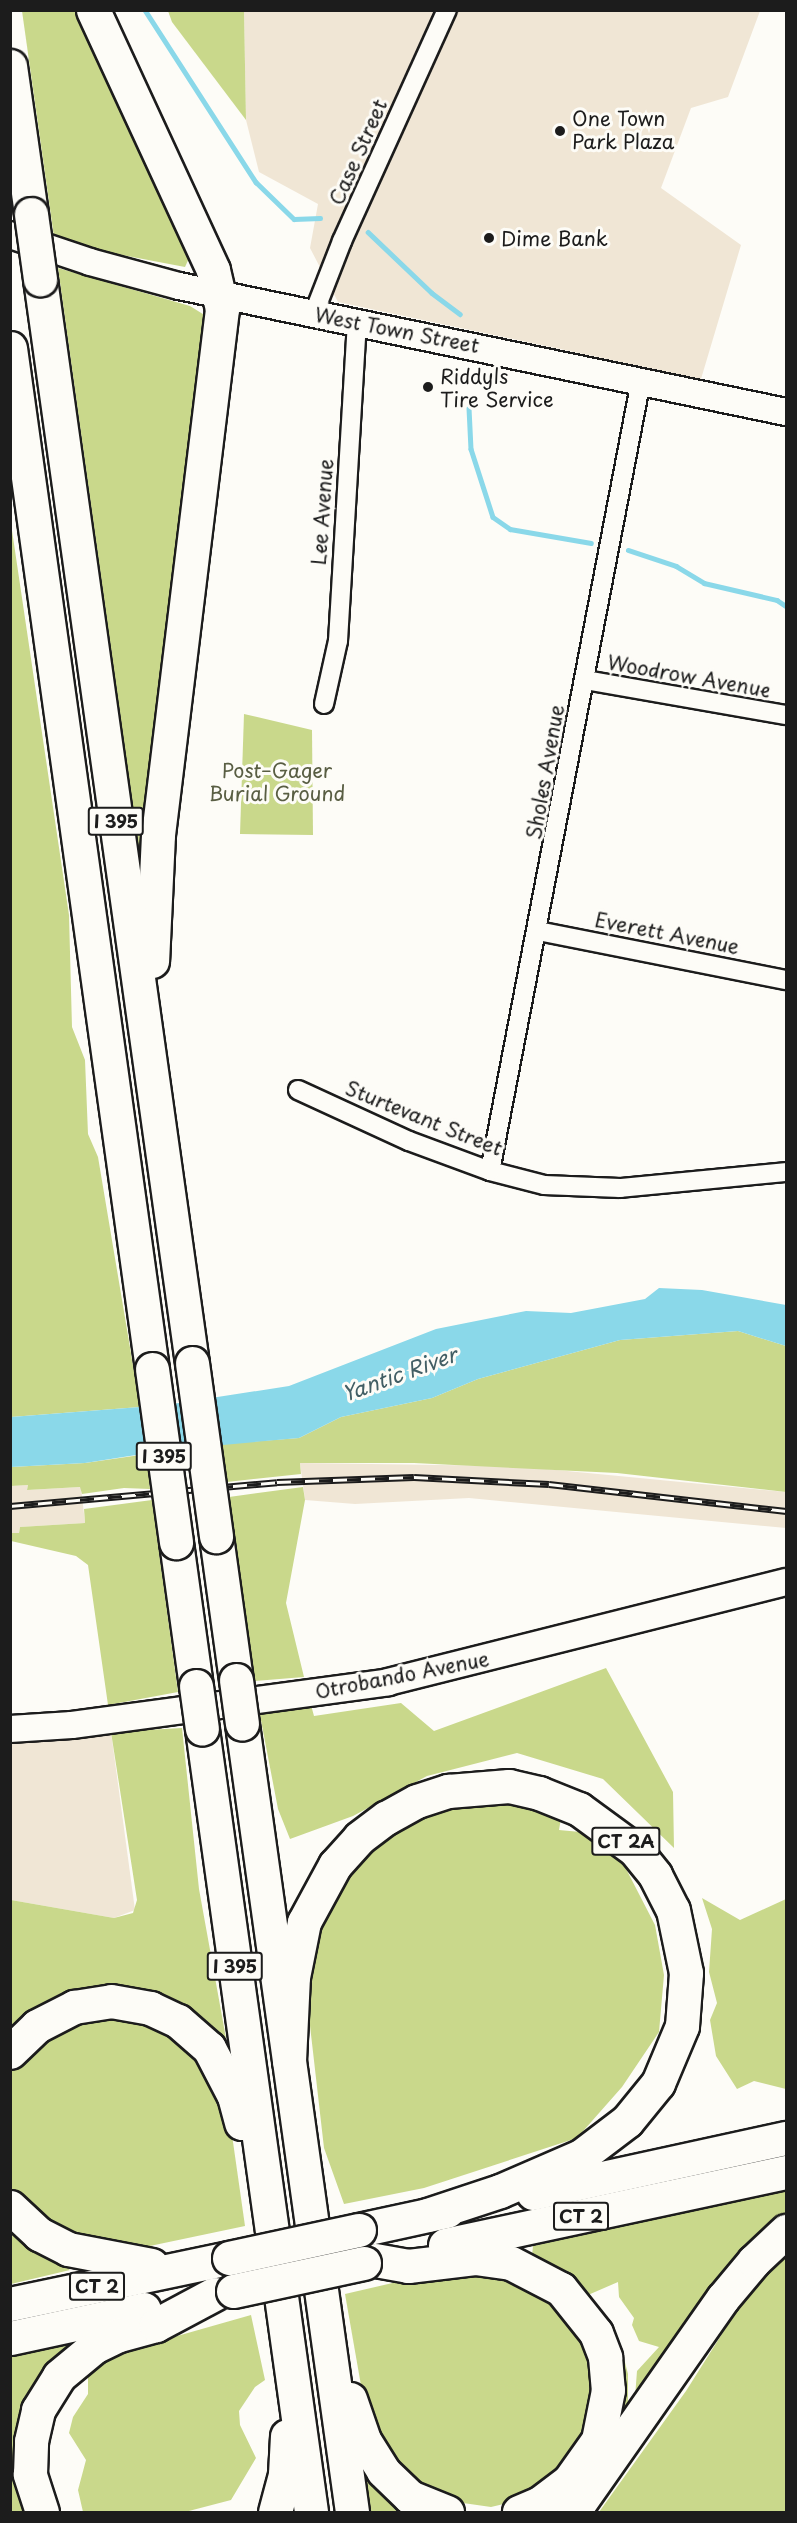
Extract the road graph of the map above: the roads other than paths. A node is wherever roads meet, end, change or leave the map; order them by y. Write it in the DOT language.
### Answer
graph roads {
  1 [pos="93,10"];
  2 [pos="447,10"];
  3 [pos="10,66"];
  4 [pos="21,225"];
  5 [pos="220,294"];
  6 [pos="314,313"];
  7 [pos="357,322"];
  8 [pos="10,348"];
  9 [pos="641,380"];
  10 [pos="786,412"];
  11 [pos="585,681"];
  12 [pos="324,704"];
  13 [pos="786,716"];
  14 [pos="538,931"];
  15 [pos="786,980"];
  16 [pos="148,1048"];
  17 [pos="298,1090"];
  18 [pos="490,1171"];
  19 [pos="786,1172"];
  20 [pos="786,1582"];
  21 [pos="10,1729"];
  22 [pos="10,2052"];
  23 [pos="289,2061"];
  24 [pos="786,2138"];
  25 [pos="786,2172"];
  26 [pos="268,2203"];
  27 [pos="10,2207"];
  28 [pos="427,2215"];
  29 [pos="786,2231"];
  30 [pos="369,2262"];
  31 [pos="183,2268"];
  32 [pos="224,2292"];
  33 [pos="10,2304"];
  34 [pos="324,2312"];
  35 [pos="10,2338"];
  36 [pos="291,2368"];
  37 [pos="42,2512"];
  38 [pos="275,2512"];
  39 [pos="311,2512"];
  40 [pos="352,2512"];
  41 [pos="447,2512"];
  42 [pos="519,2512"];
  43 [pos="573,2512"];
  1 -- 5 [label="highway"];
  2 -- 6 [label="street, Case Street"];
  3 -- 4 [label="highway, I 395"];
  4 -- 5 [label="main road, West Town Street"];
  4 -- 16 [label="highway, I 395, bridge"];
  5 -- 6 [label="main road, West Town Street"];
  5 -- 16 [label="highway"];
  6 -- 7 [label="main road, West Town Street"];
  7 -- 9 [label="main road, West Town Street"];
  7 -- 12 [label="street, Lee Avenue"];
  8 -- 26 [label="highway, I 395, bridge"];
  9 -- 10 [label="main road, West Town Street"];
  9 -- 11 [label="street, Sholes Avenue"];
  11 -- 13 [label="street, Woodrow Avenue"];
  11 -- 14 [label="street, Sholes Avenue"];
  14 -- 15 [label="street, Everett Avenue"];
  14 -- 18 [label="street, Sholes Avenue"];
  16 -- 23 [label="highway, I 395, bridge"];
  17 -- 18 [label="street, Sturtevant Street"];
  18 -- 19 [label="street, Sturtevant Street"];
  20 -- 21 [label="main road, Otrobando Avenue"];
  22 -- 26 [label="highway"];
  23 -- 28 [label="highway, CT 2A"];
  23 -- 34 [label="highway, I 395"];
  24 -- 28 [label="highway, CT 2"];
  25 -- 30 [label="highway, CT 2"];
  26 -- 36 [label="highway, I 395"];
  27 -- 31 [label="highway"];
  28 -- 31 [label="highway, CT 2, bridge"];
  29 -- 43 [label="highway"];
  30 -- 32 [label="highway, CT 2, bridge"];
  30 -- 42 [label="highway"];
  31 -- 33 [label="highway, CT 2"];
  32 -- 35 [label="highway, CT 2"];
  32 -- 37 [label="highway"];
  34 -- 40 [label="highway, I 395"];
  34 -- 41 [label="highway"];
  36 -- 38 [label="highway"];
  36 -- 39 [label="highway, I 395"];
}
